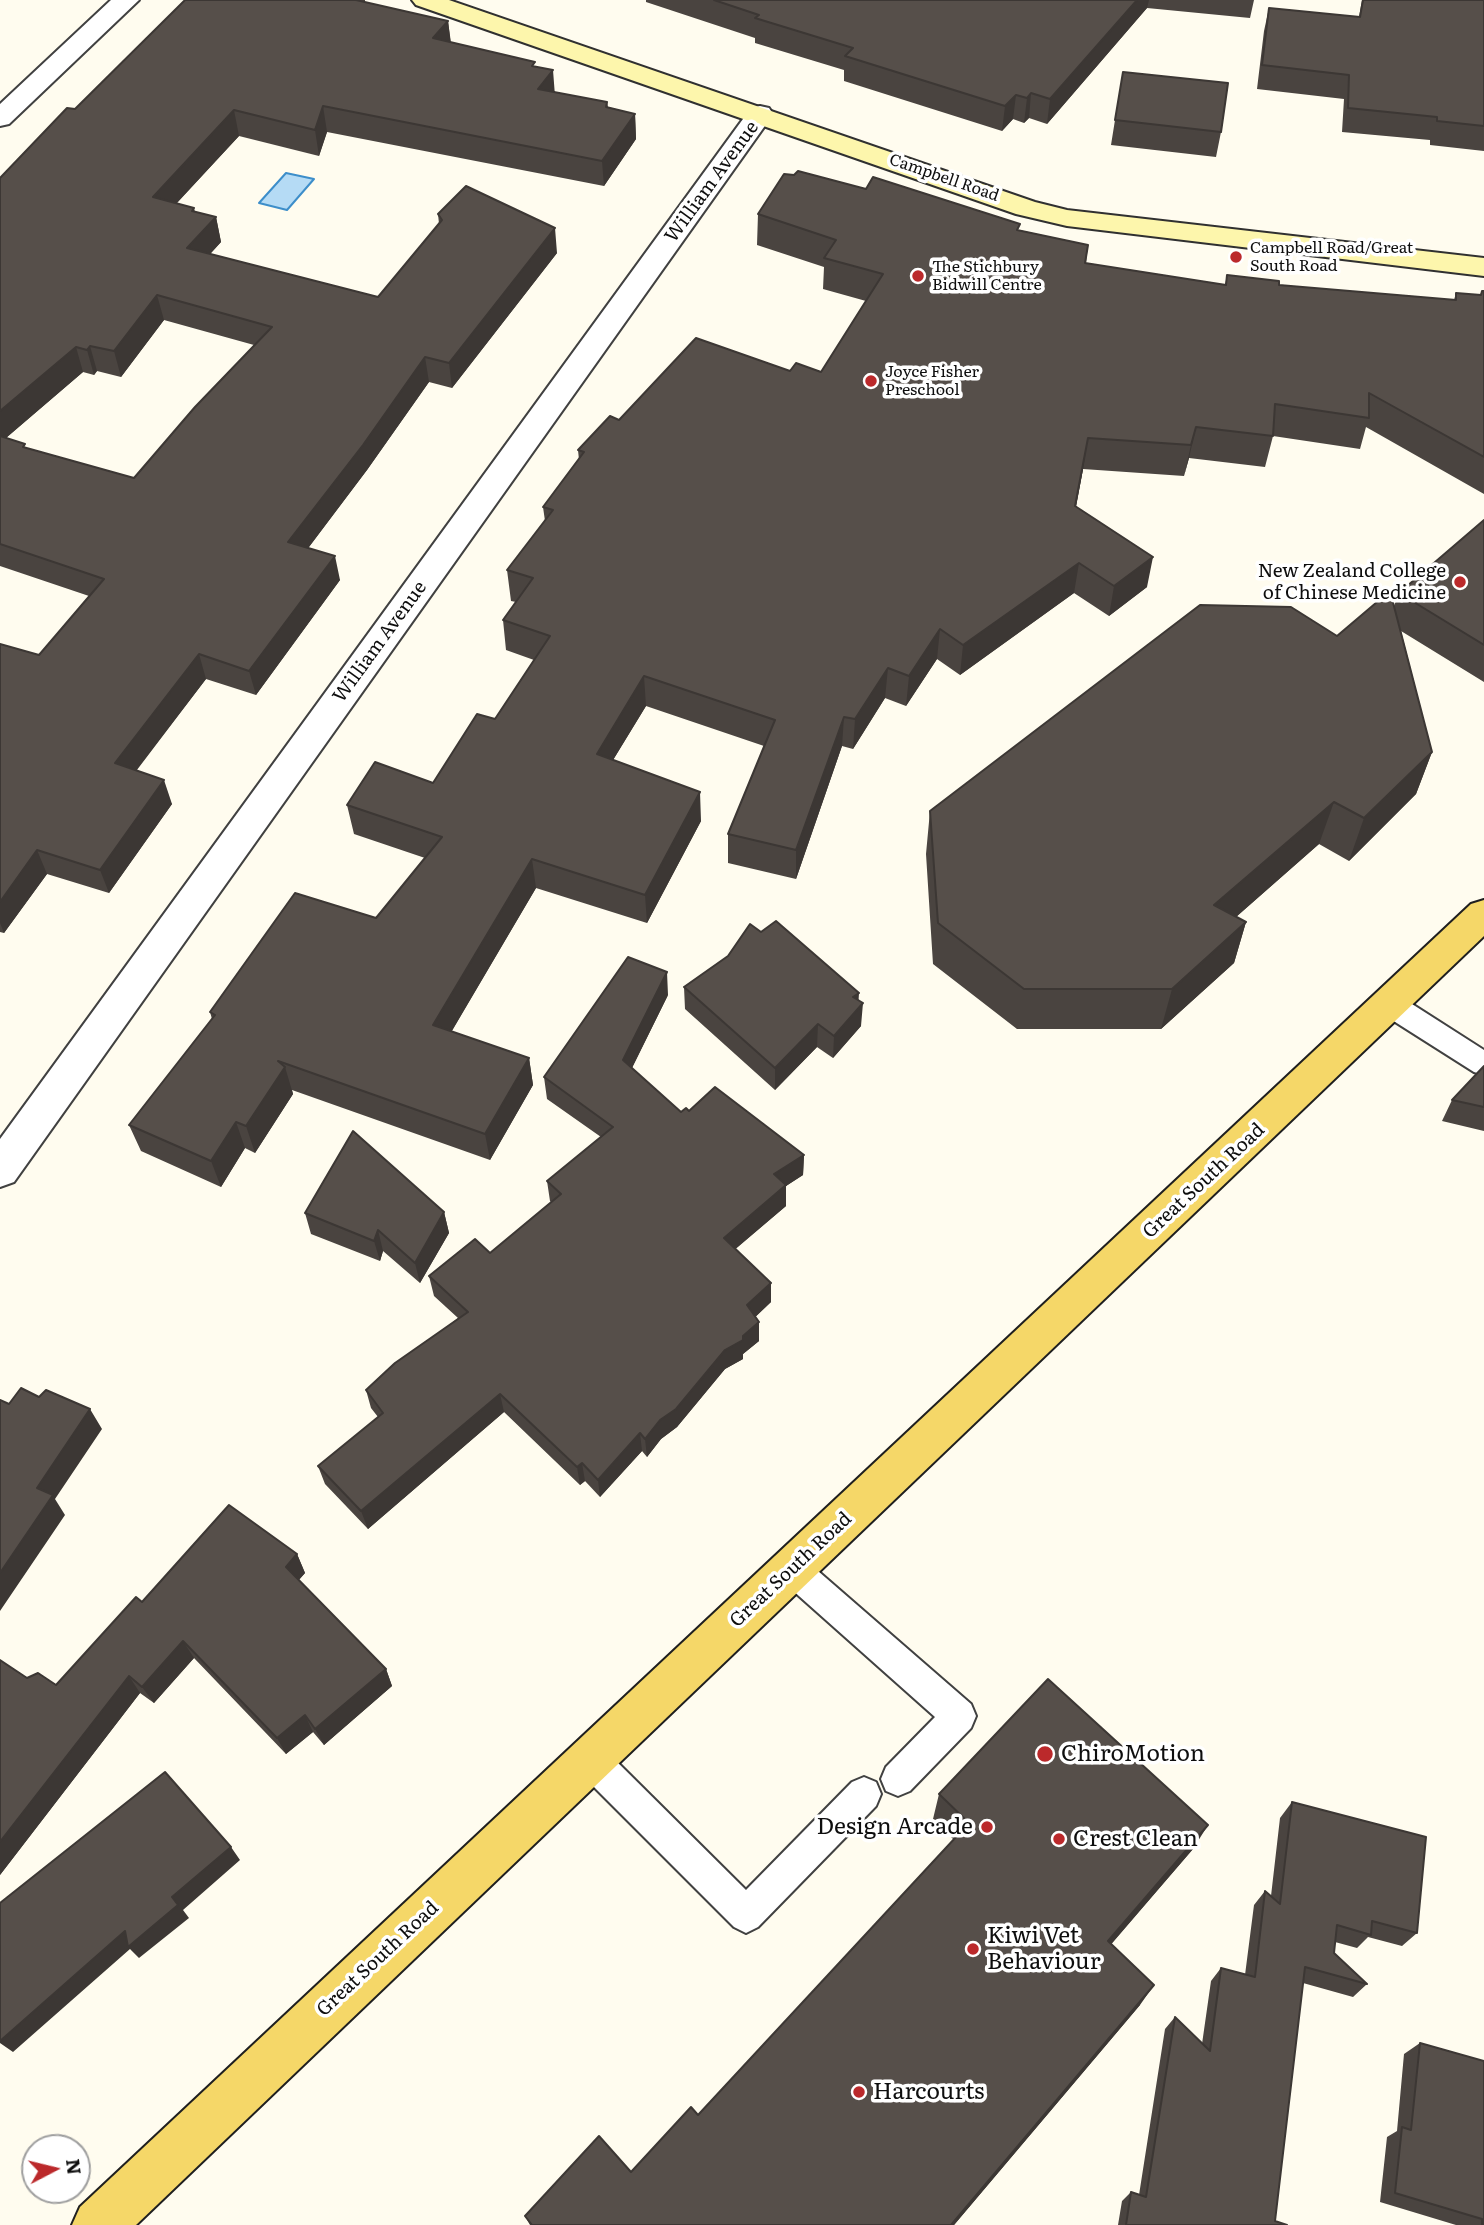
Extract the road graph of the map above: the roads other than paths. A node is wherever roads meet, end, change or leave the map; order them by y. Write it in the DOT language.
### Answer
graph roads {
  1 [pos="126,0"];
  2 [pos="425,0"];
  3 [pos="761,114"];
  4 [pos="0,118"];
  5 [pos="1484,267"];
  6 [pos="1484,914"];
  7 [pos="1391,1005"];
  8 [pos="1484,1064"];
  9 [pos="0,1170"];
  10 [pos="792,1569"];
  11 [pos="590,1759"];
  12 [pos="898,1779"];
  13 [pos="864,1794"];
  14 [pos="98,2225"];
  1 -- 4 [label="street"];
  2 -- 3 [label="main road, Campbell Road"];
  3 -- 5 [label="main road, Campbell Road"];
  3 -- 9 [label="street, William Avenue"];
  6 -- 7 [label="main road, Great South Road"];
  7 -- 8 [label="lane"];
  7 -- 10 [label="main road, Great South Road"];
  10 -- 11 [label="main road, Great South Road"];
  10 -- 12 [label="lane"];
  11 -- 13 [label="lane"];
  11 -- 14 [label="main road, Great South Road"];
}
